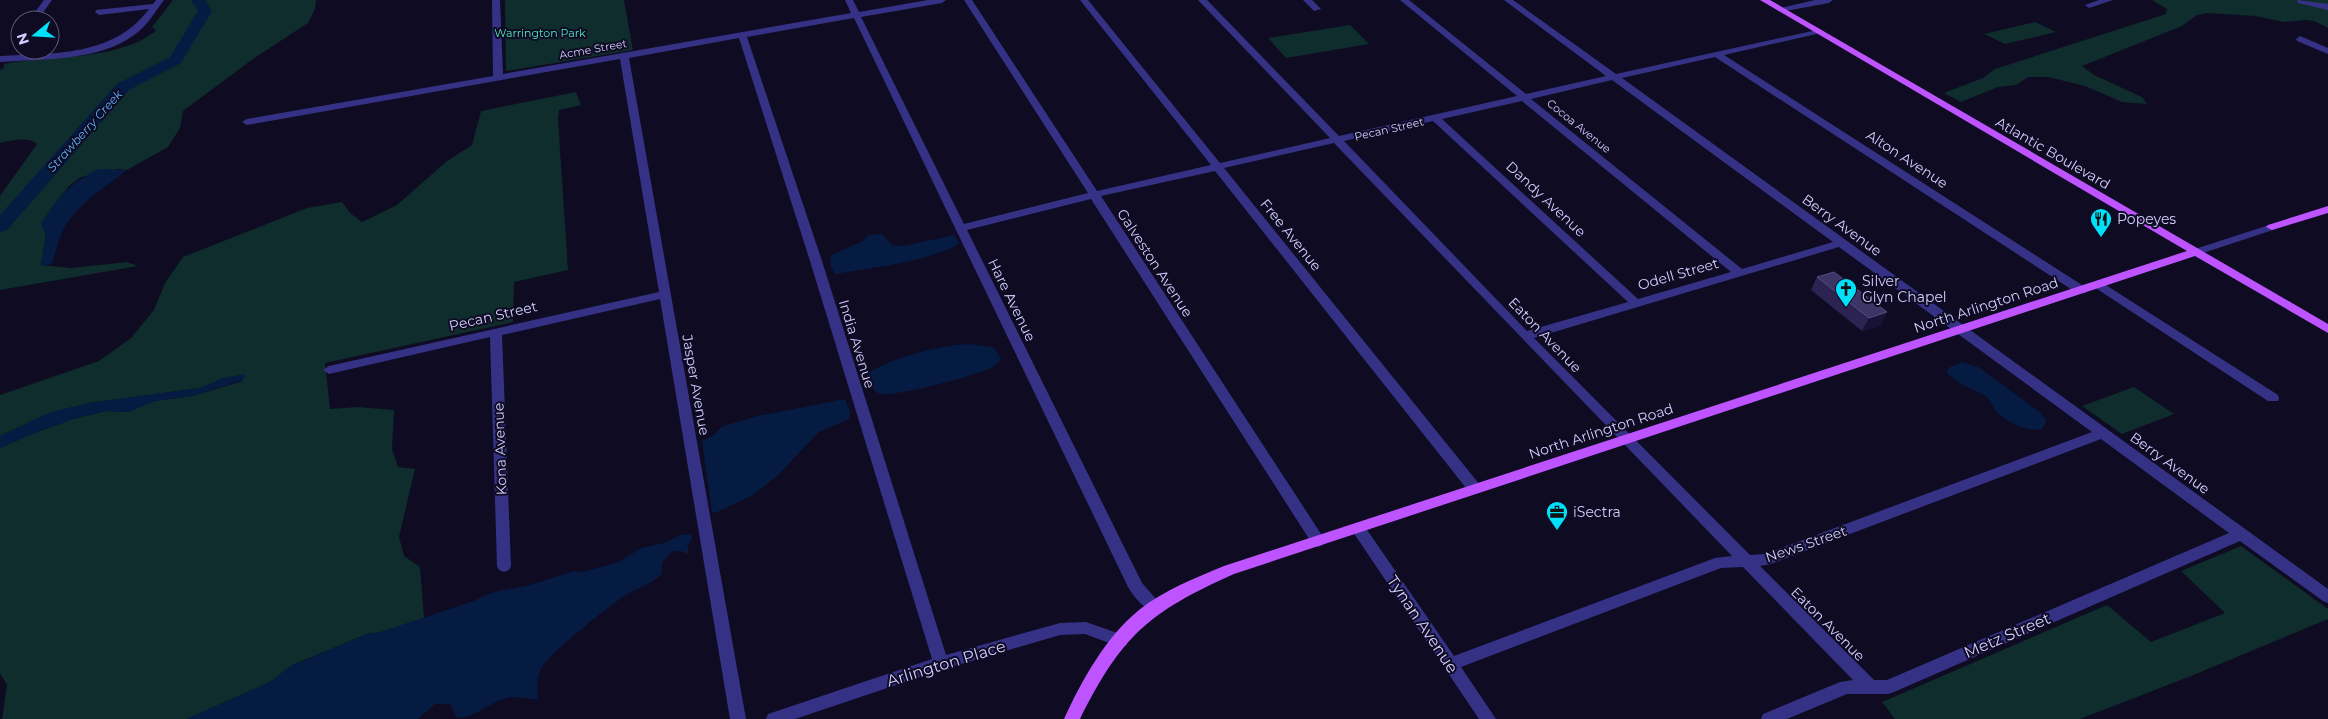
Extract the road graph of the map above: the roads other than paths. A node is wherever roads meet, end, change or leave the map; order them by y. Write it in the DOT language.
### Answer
graph roads {
  1 [pos="496,0"];
  2 [pos="849,0"];
  3 [pos="942,0"];
  4 [pos="968,0"];
  5 [pos="1084,0"];
  6 [pos="1202,0"];
  7 [pos="1307,0"];
  8 [pos="1404,0"];
  9 [pos="1508,0"];
  10 [pos="1764,0"];
  11 [pos="1829,0"];
  12 [pos="2106,0"];
  13 [pos="2301,1"];
  14 [pos="158,3"];
  15 [pos="2089,4"];
  16 [pos="2328,7"];
  17 [pos="1317,9"];
  18 [pos="1780,9"];
  19 [pos="99,12"];
  20 [pos="857,15"];
  21 [pos="1818,31"];
  22 [pos="742,35"];
  23 [pos="2300,39"];
  24 [pos="2328,51"];
  25 [pos="1716,54"];
  26 [pos="624,56"];
  27 [pos="0,59"];
  28 [pos="498,78"];
  29 [pos="1614,78"];
  30 [pos="1524,98"];
  31 [pos="1435,118"];
  32 [pos="248,122"];
  33 [pos="1337,140"];
  34 [pos="1218,168"];
  35 [pos="1093,195"];
  36 [pos="2328,209"];
  37 [pos="2272,227"];
  38 [pos="960,228"];
  39 [pos="1841,243"];
  40 [pos="2196,252"];
  41 [pos="1739,272"];
  42 [pos="2098,284"];
  43 [pos="2081,290"];
  44 [pos="665,294"];
  45 [pos="1636,303"];
  46 [pos="2328,329"];
  47 [pos="1961,330"];
  48 [pos="496,331"];
  49 [pos="1525,336"];
  50 [pos="329,370"];
  51 [pos="2273,398"];
  52 [pos="2104,434"];
  53 [pos="1626,440"];
  54 [pos="1475,489"];
  55 [pos="1358,528"];
  56 [pos="2241,534"];
  57 [pos="1318,541"];
  58 [pos="1744,560"];
  59 [pos="504,566"];
  60 [pos="2328,598"];
  61 [pos="1155,607"];
  62 [pos="1120,641"];
  63 [pos="941,663"];
  64 [pos="1450,664"];
  65 [pos="1870,687"];
  66 [pos="738,719"];
  67 [pos="774,719"];
  68 [pos="1072,719"];
  69 [pos="1488,719"];
  70 [pos="1770,719"];
  1 -- 28 [label="street"];
  2 -- 20 [label="street, Hare Avenue"];
  3 -- 20 [label="street, Acme Street"];
  4 -- 35 [label="street, Galveston Avenue"];
  5 -- 34 [label="street, Free Avenue"];
  6 -- 33 [label="street, Eaton Avenue"];
  7 -- 17 [label="street"];
  8 -- 30 [label="street, Cocoa Avenue"];
  9 -- 29 [label="street, Berry Avenue"];
  10 -- 18 [label="main road, Atlantic Boulevard"];
  11 -- 18 [label="street"];
  12 -- 15 [label="street"];
  13 -- 16 [label="street"];
  14 -- 19 [label="street"];
  14 -- 27 [label="street"];
  18 -- 21 [label="main road, Atlantic Boulevard"];
  20 -- 22 [label="street, Acme Street"];
  20 -- 38 [label="street, Hare Avenue"];
  21 -- 25 [label="street, Pecan Street"];
  21 -- 40 [label="main road, Atlantic Boulevard"];
  22 -- 26 [label="street, Acme Street"];
  22 -- 63 [label="street, India Avenue"];
  23 -- 24 [label="street"];
  25 -- 29 [label="street, Pecan Street"];
  25 -- 43 [label="street, Alton Avenue"];
  26 -- 28 [label="street, Acme Street"];
  26 -- 44 [label="street, Jasper Avenue"];
  28 -- 32 [label="street, Acme Street"];
  29 -- 30 [label="street, Pecan Street"];
  29 -- 39 [label="street, Berry Avenue"];
  30 -- 31 [label="street, Pecan Street"];
  30 -- 41 [label="street, Cocoa Avenue"];
  31 -- 33 [label="street, Pecan Street"];
  31 -- 45 [label="street, Dandy Avenue"];
  33 -- 34 [label="street, Pecan Street"];
  33 -- 49 [label="street, Eaton Avenue"];
  34 -- 35 [label="street, Pecan Street"];
  34 -- 54 [label="street, Free Avenue"];
  35 -- 38 [label="street, Pecan Street"];
  35 -- 57 [label="street, Galveston Avenue"];
  36 -- 37 [label="main road"];
  37 -- 40 [label="street"];
  38 -- 61 [label="street, Hare Avenue"];
  39 -- 41 [label="street, Odell Street"];
  39 -- 47 [label="street, Berry Avenue"];
  40 -- 42 [label="main road, North Arlington Road"];
  40 -- 46 [label="main road, Atlantic Boulevard"];
  41 -- 45 [label="street, Odell Street"];
  42 -- 43 [label="main road, North Arlington Road"];
  42 -- 51 [label="street"];
  43 -- 47 [label="main road, North Arlington Road"];
  44 -- 48 [label="street, Pecan Street"];
  44 -- 66 [label="street, Jasper Avenue"];
  45 -- 49 [label="street, Odell Street"];
  47 -- 52 [label="street, Berry Avenue"];
  47 -- 53 [label="main road, North Arlington Road"];
  48 -- 50 [label="street, Pecan Street"];
  48 -- 59 [label="street, Kona Avenue"];
  49 -- 53 [label="street, Eaton Avenue"];
  52 -- 56 [label="street, Berry Avenue"];
  52 -- 58 [label="street, News Street"];
  53 -- 54 [label="main road, North Arlington Road"];
  53 -- 58 [label="street, Eaton Avenue"];
  54 -- 55 [label="main road, North Arlington Road"];
  55 -- 57 [label="main road, North Arlington Road"];
  55 -- 64 [label="street, Tynan Avenue"];
  56 -- 60 [label="street, Berry Avenue"];
  56 -- 65 [label="street, Metz Street"];
  57 -- 61 [label="main road, North Arlington Road"];
  58 -- 64 [label="street, News Street"];
  58 -- 65 [label="street, Eaton Avenue"];
  61 -- 62 [label="main road, North Arlington Road"];
  62 -- 63 [label="street, Arlington Place"];
  62 -- 68 [label="main road, North Arlington Road"];
  63 -- 67 [label="street, Arlington Place"];
  64 -- 69 [label="street, Tynan Avenue"];
  65 -- 70 [label="street, Metz Street"];
}
